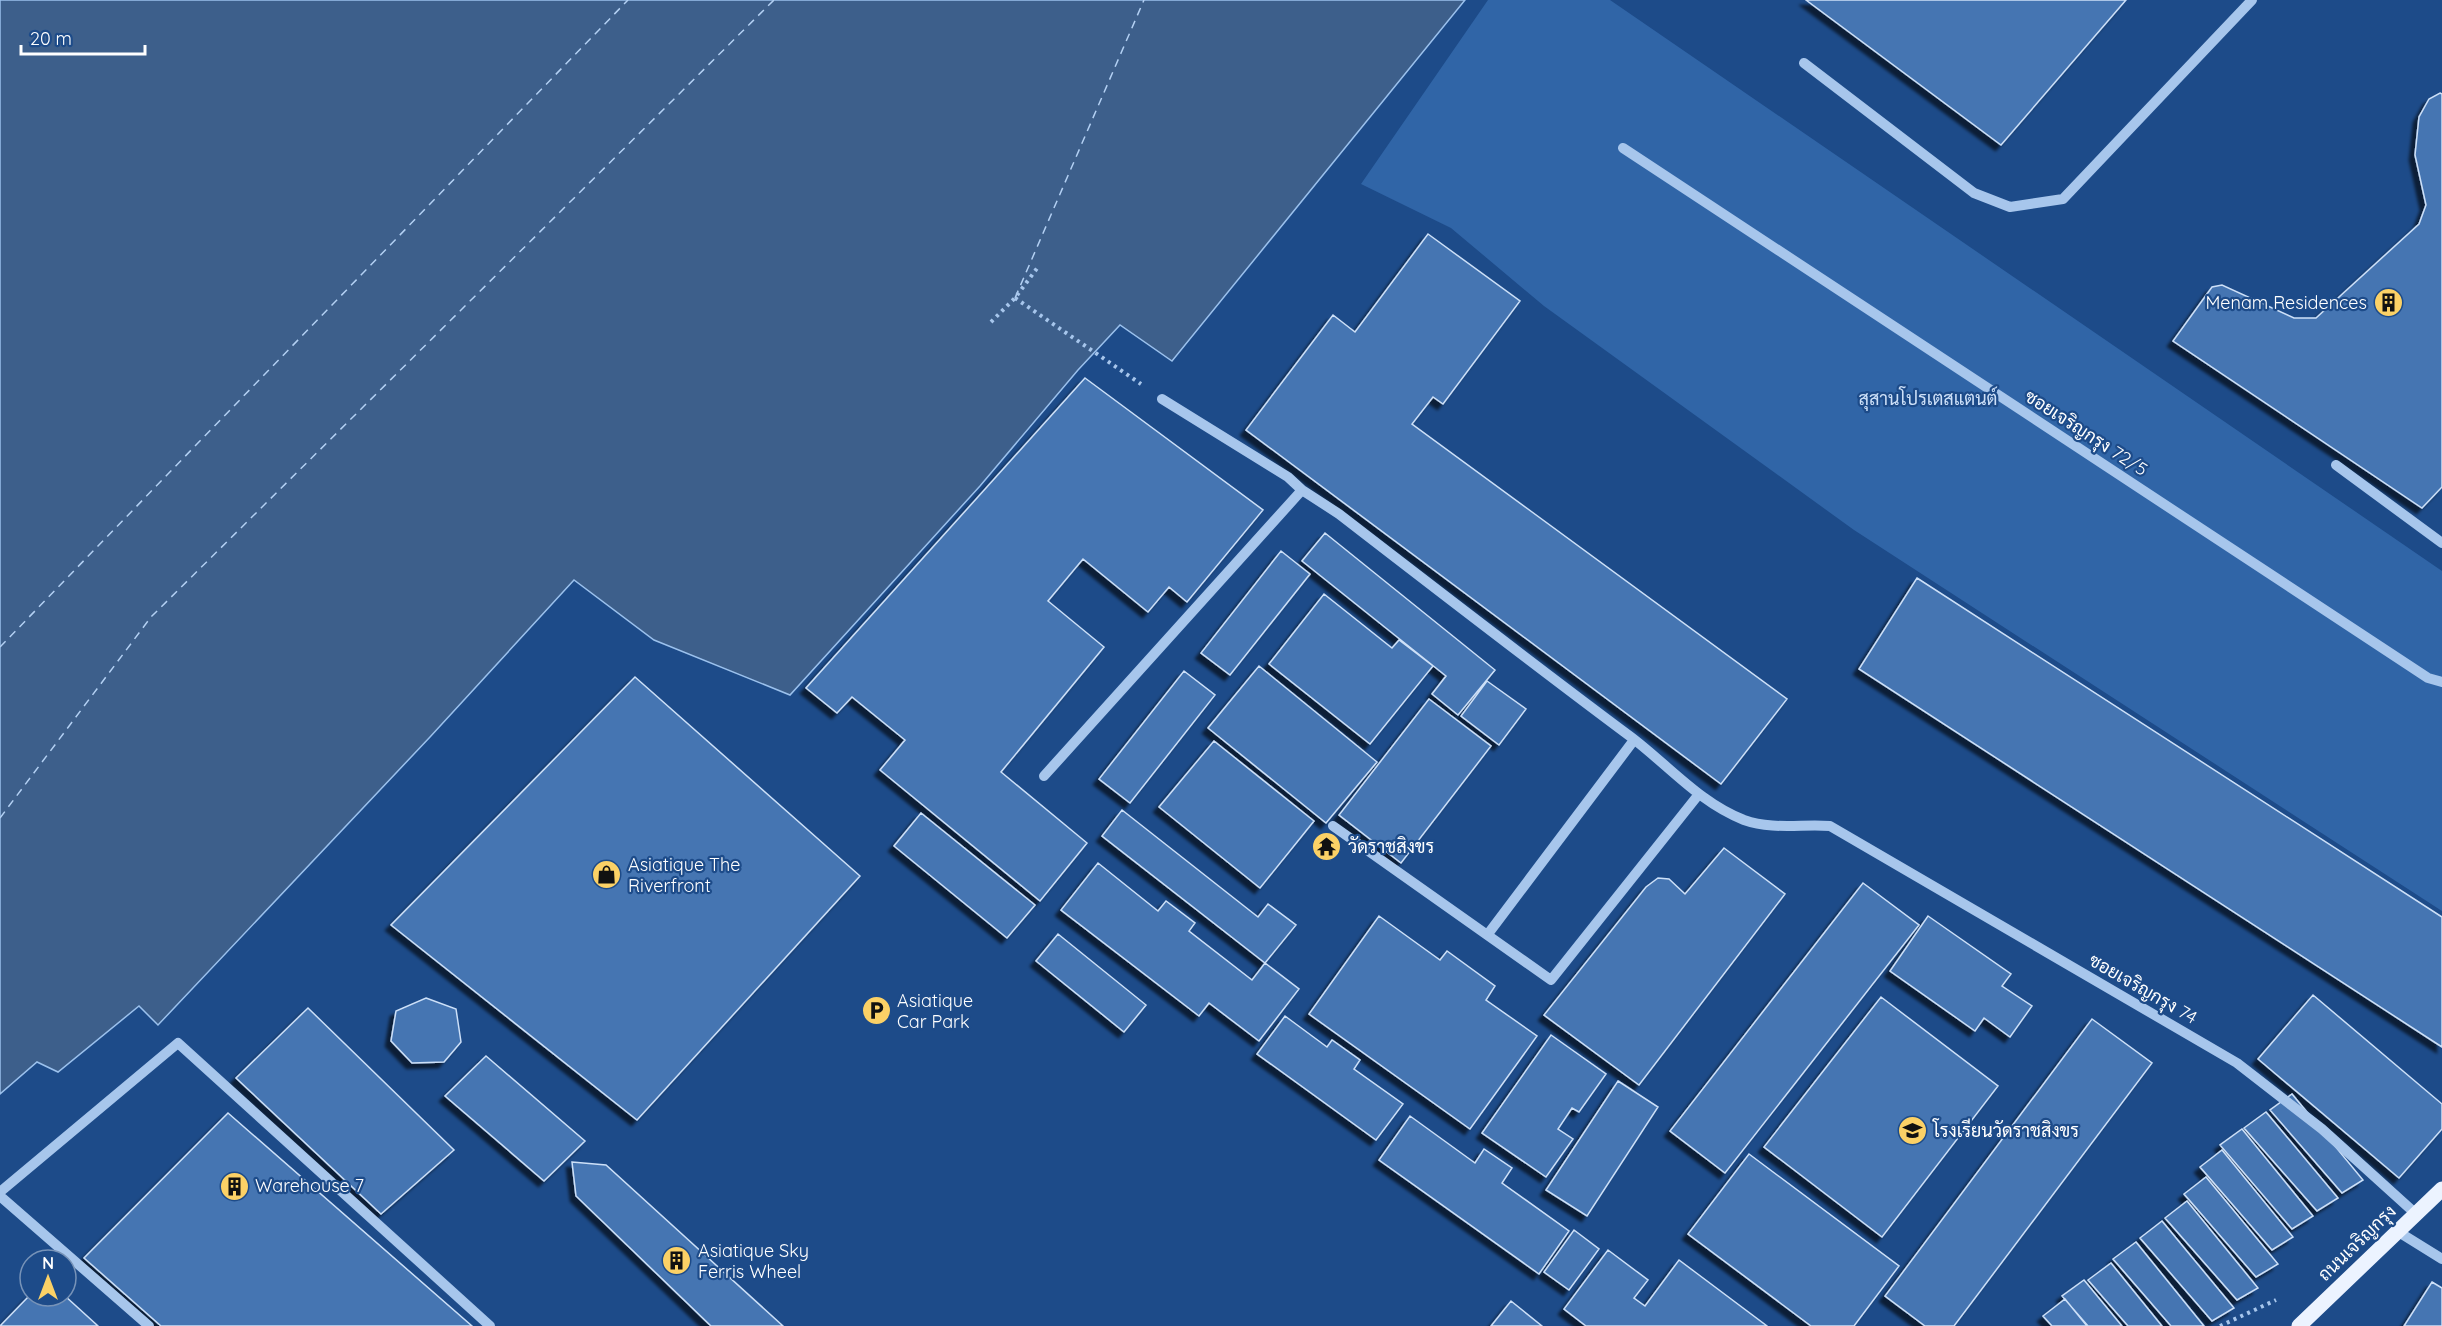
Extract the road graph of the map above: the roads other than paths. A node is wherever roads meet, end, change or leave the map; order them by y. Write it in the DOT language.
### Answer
graph roads {
  1 [pos="2252,0"];
  2 [pos="1804,63"];
  3 [pos="1623,148"];
  4 [pos="1162,399"];
  5 [pos="2336,465"];
  6 [pos="1302,490"];
  7 [pos="2442,543"];
  8 [pos="2442,682"];
  9 [pos="1634,740"];
  10 [pos="1044,776"];
  11 [pos="1700,794"];
  12 [pos="1333,826"];
  13 [pos="1488,934"];
  14 [pos="2442,1189"];
  15 [pos="0,1194"];
  16 [pos="2416,1214"];
  17 [pos="2397,1232"];
  18 [pos="2442,1259"];
  19 [pos="149,1326"];
  20 [pos="490,1326"];
  21 [pos="2299,1326"];
  1 -- 2 [label="street"];
  3 -- 8 [label="street, ซอยเจริญกรุง 72/5"];
  4 -- 6 [label="street"];
  5 -- 7 [label="street"];
  6 -- 9 [label="street"];
  6 -- 10 [label="street"];
  9 -- 11 [label="street"];
  9 -- 13 [label="street"];
  11 -- 13 [label="street"];
  11 -- 16 [label="street, ซอยเจริญกรุง 74"];
  12 -- 13 [label="street"];
  14 -- 16 [label="main road, ถนนเจริญกรุง"];
  15 -- 19 [label="street"];
  15 -- 20 [label="street"];
  16 -- 17 [label="main road, ถนนเจริญกรุง"];
  17 -- 18 [label="street"];
  17 -- 21 [label="main road, ถนนเจริญกรุง"];
}
